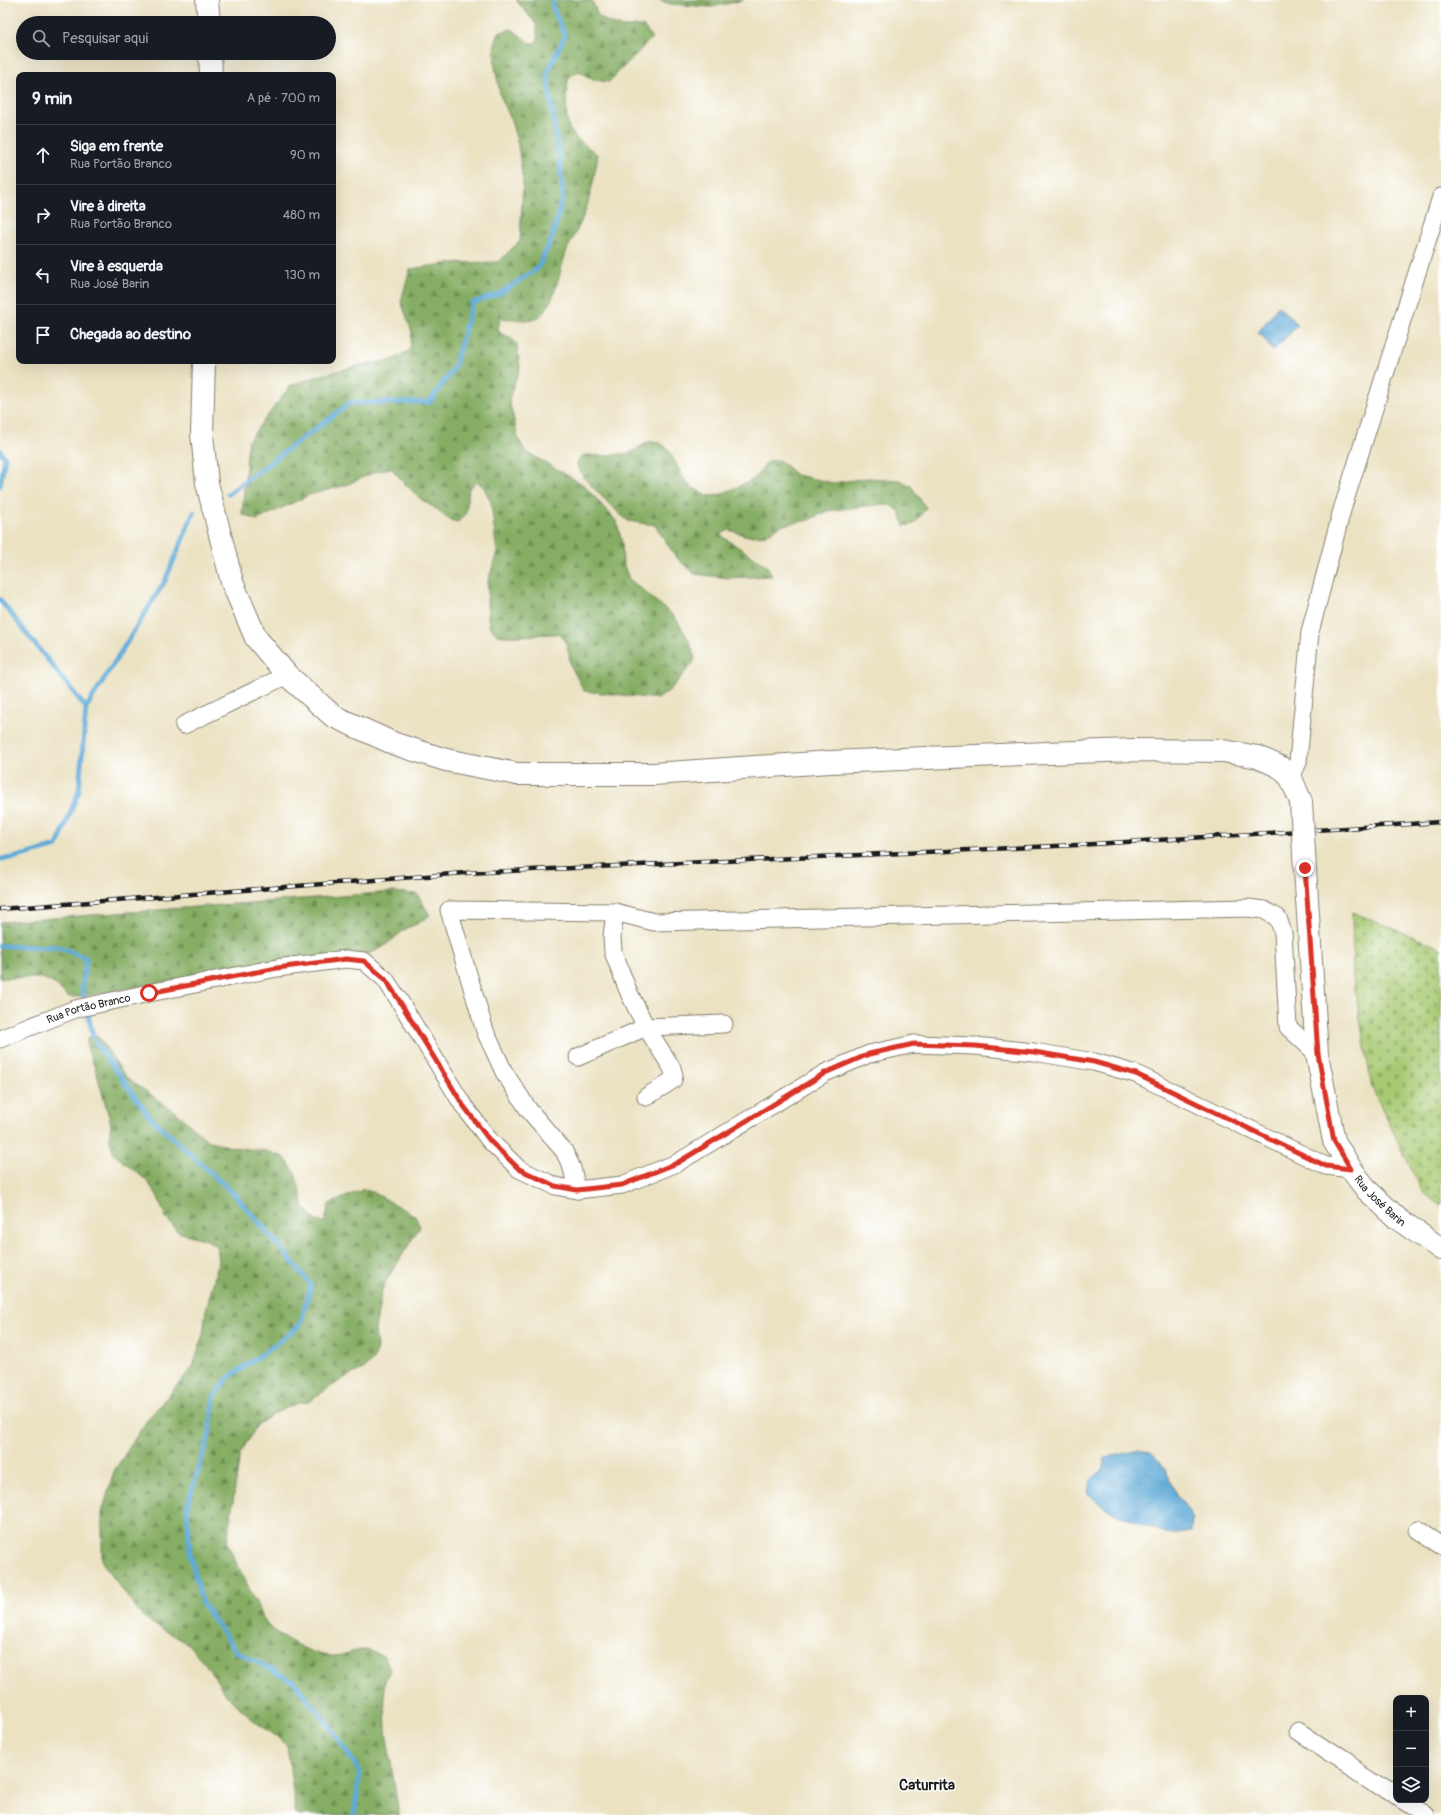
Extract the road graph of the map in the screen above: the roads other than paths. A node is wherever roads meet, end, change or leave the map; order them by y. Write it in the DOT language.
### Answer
graph roads {
  1 [pos="207,0"];
  2 [pos="208,16"];
  3 [pos="210,60"];
  4 [pos="211,72"];
  5 [pos="1441,197"];
  6 [pos="204,364"];
  7 [pos="287,675"];
  8 [pos="184,725"];
  9 [pos="1291,778"];
  10 [pos="615,912"];
  11 [pos="724,1024"];
  12 [pos="646,1027"];
  13 [pos="0,1039"];
  14 [pos="1318,1054"];
  15 [pos="578,1056"];
  16 [pos="646,1097"];
  17 [pos="1351,1169"];
  18 [pos="577,1190"];
  19 [pos="1441,1249"];
  20 [pos="1418,1530"];
  21 [pos="1441,1546"];
  22 [pos="1298,1731"];
  23 [pos="1393,1794"];
  24 [pos="1407,1803"];
  25 [pos="1425,1815"];
  1 -- 2 [label="main road"];
  3 -- 4 [label="main road"];
  5 -- 9 [label="street"];
  6 -- 7 [label="main road"];
  7 -- 8 [label="street"];
  7 -- 9 [label="main road"];
  9 -- 14 [label="main road, Rua José Barin, bridge"];
  10 -- 12 [label="street"];
  10 -- 14 [label="street"];
  10 -- 18 [label="street"];
  11 -- 12 [label="street"];
  12 -- 15 [label="street"];
  12 -- 16 [label="street"];
  13 -- 18 [label="street, Rua Portão Branco"];
  14 -- 17 [label="main road, Rua José Barin"];
  17 -- 18 [label="street, Rua Portão Branco"];
  17 -- 19 [label="main road, Rua José Barin"];
  20 -- 21 [label="street"];
  22 -- 23 [label="street"];
  24 -- 25 [label="street"];
}
